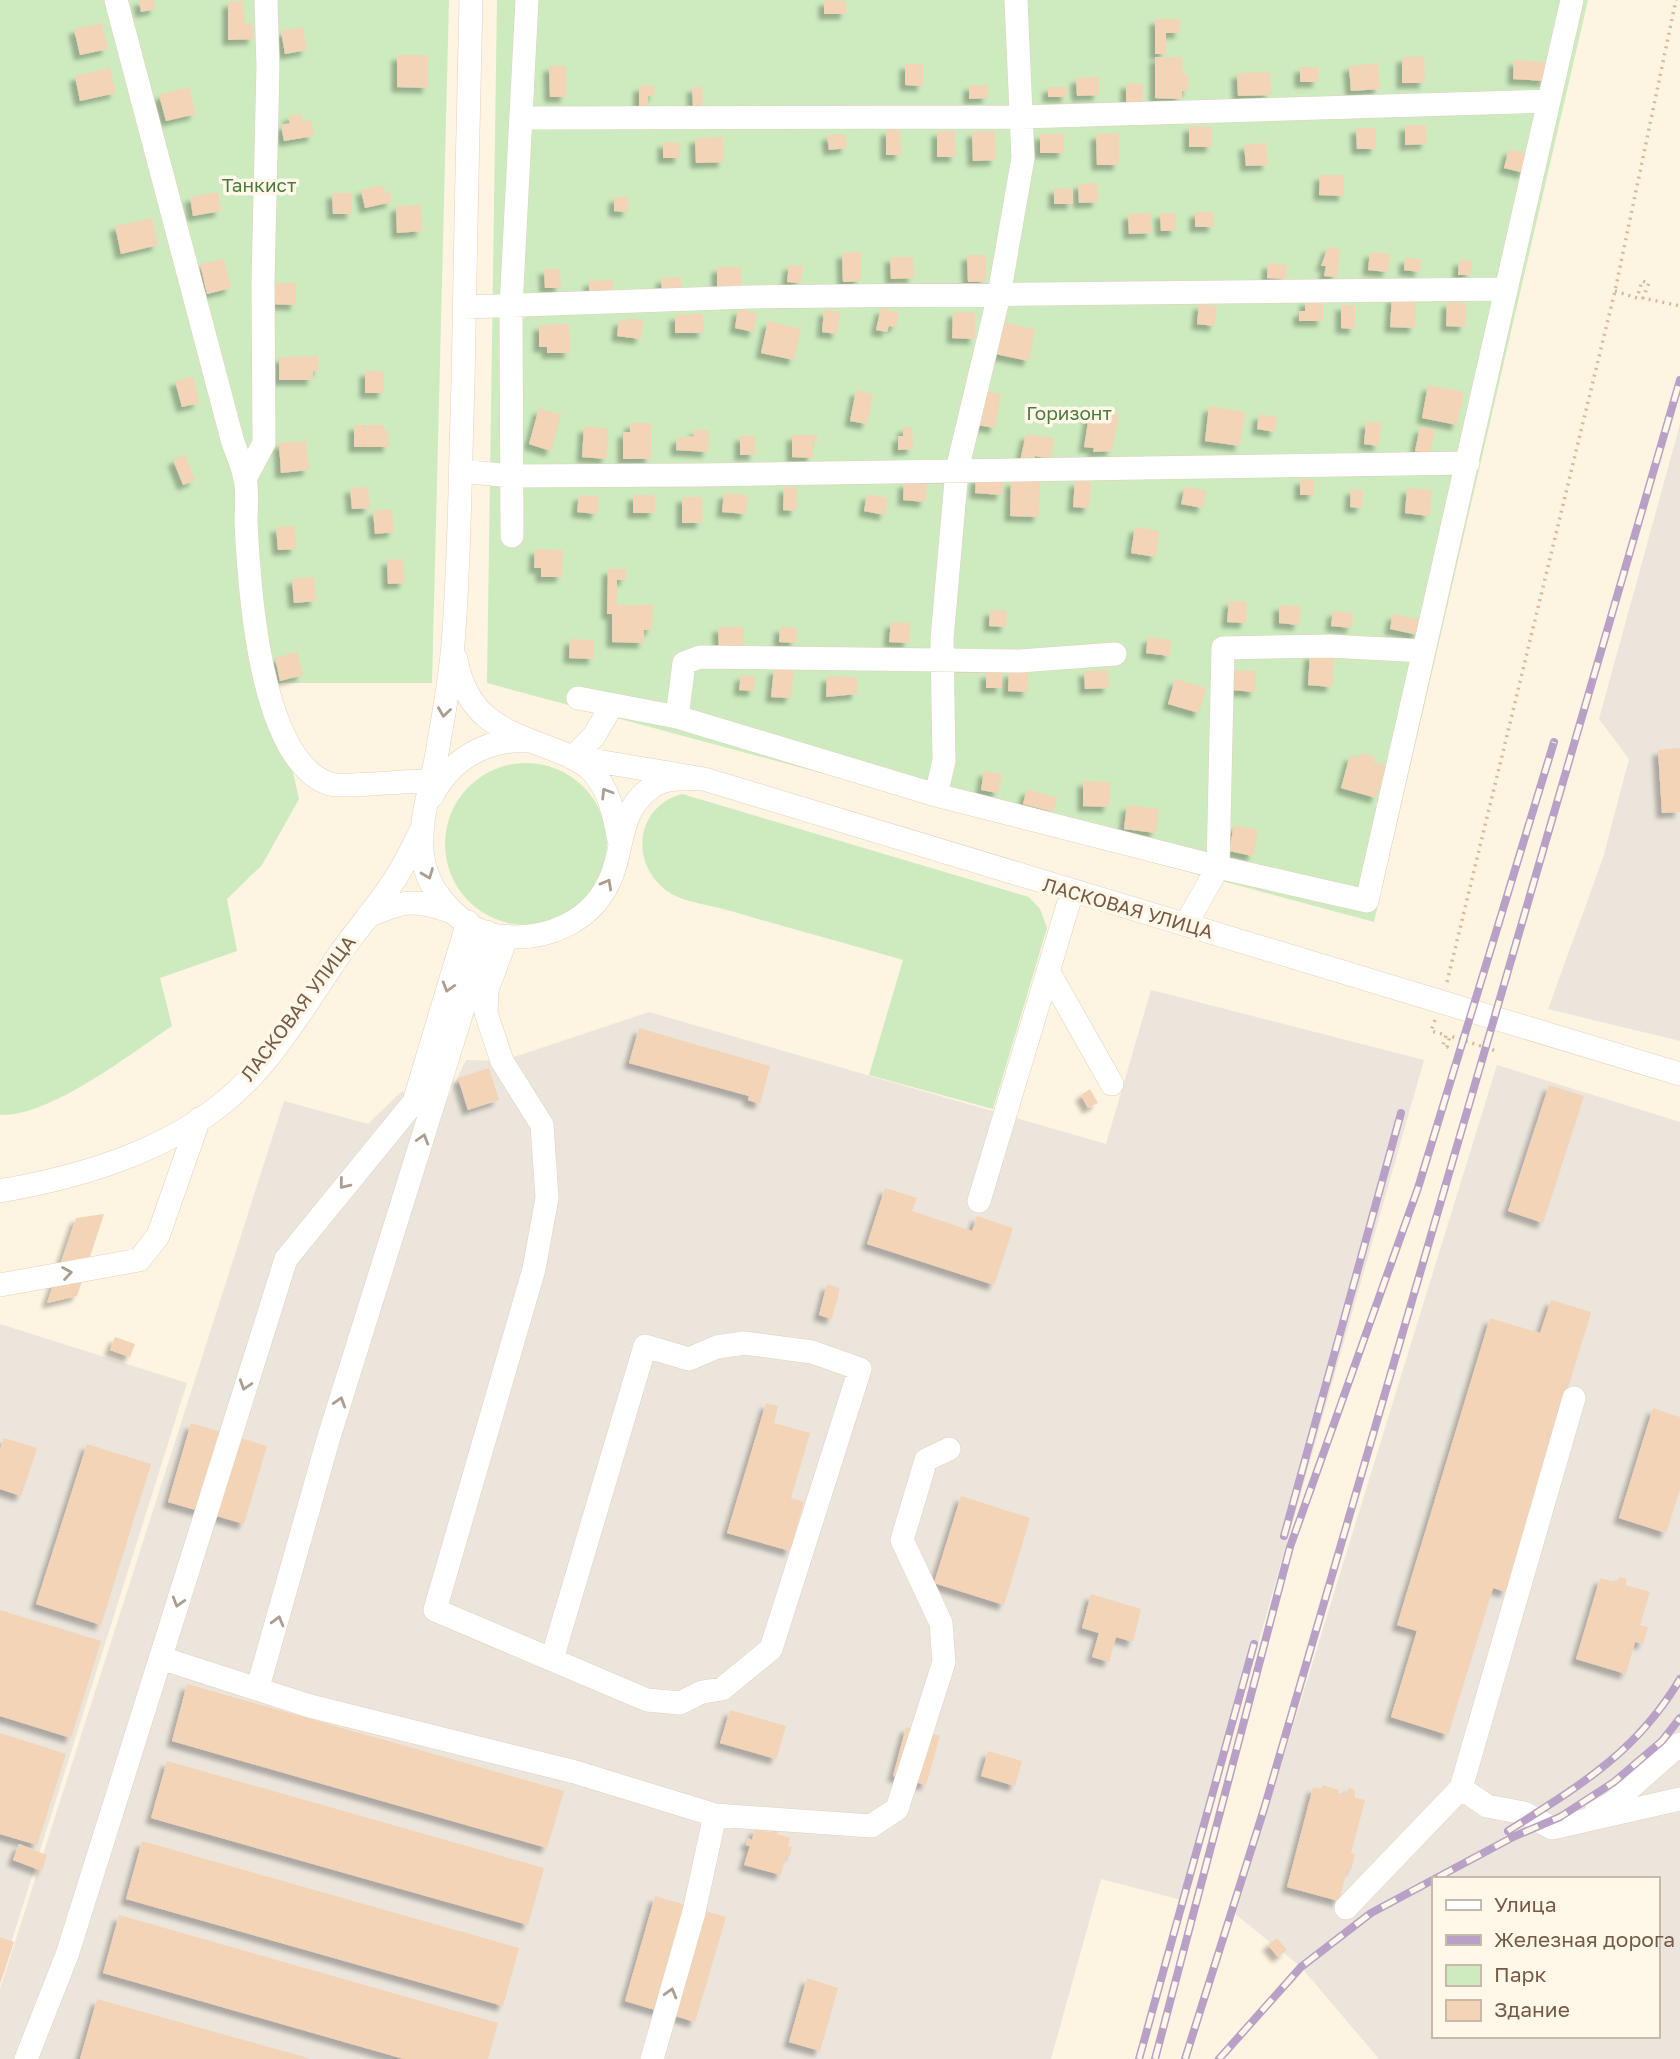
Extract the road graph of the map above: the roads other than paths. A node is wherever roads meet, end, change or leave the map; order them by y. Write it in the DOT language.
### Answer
graph roads {
  1 [pos="116,0"];
  2 [pos="266,0"];
  3 [pos="471,0"];
  4 [pos="527,0"];
  5 [pos="1016,0"];
  6 [pos="1572,0"];
  7 [pos="1549,102"];
  8 [pos="1021,117"];
  9 [pos="522,118"];
  10 [pos="1505,289"];
  11 [pos="999,295"];
  12 [pos="464,307"];
  13 [pos="512,307"];
  14 [pos="1468,463"];
  15 [pos="957,470"];
  16 [pos="460,471"];
  17 [pos="511,476"];
  18 [pos="246,479"];
  19 [pos="512,537"];
  20 [pos="453,645"];
  21 [pos="1424,651"];
  22 [pos="1115,654"];
  23 [pos="943,661"];
  24 [pos="578,698"];
  25 [pos="612,705"];
  26 [pos="677,717"];
  27 [pos="534,742"];
  28 [pos="573,757"];
  29 [pos="704,779"];
  30 [pos="431,781"];
  31 [pos="936,795"];
  32 [pos="426,808"];
  33 [pos="421,831"];
  34 [pos="619,840"];
  35 [pos="1218,867"];
  36 [pos="1072,892"];
  37 [pos="365,917"];
  38 [pos="1186,923"];
  39 [pos="479,925"];
  40 [pos="1048,971"];
  41 [pos="1680,1074"];
  42 [pos="1112,1084"];
  43 [pos="199,1119"];
  44 [pos="0,1191"];
  45 [pos="978,1201"];
  46 [pos="0,1285"];
  47 [pos="1574,1398"];
  48 [pos="949,1449"];
  49 [pos="161,1658"];
  50 [pos="552,1659"];
  51 [pos="258,1687"];
  52 [pos="1680,1744"];
  53 [pos="1653,1765"];
  54 [pos="1461,1788"];
  55 [pos="1680,1799"];
  56 [pos="715,1815"];
  57 [pos="1580,1822"];
  58 [pos="1346,1908"];
  59 [pos="26,2059"];
  60 [pos="652,2059"];
  1 -- 18 [label="street"];
  2 -- 18 [label="street"];
  3 -- 12 [label="street"];
  4 -- 9 [label="street"];
  5 -- 8 [label="street"];
  6 -- 7 [label="street"];
  7 -- 8 [label="street"];
  7 -- 10 [label="street"];
  8 -- 9 [label="street"];
  8 -- 11 [label="street"];
  9 -- 13 [label="street"];
  10 -- 11 [label="street"];
  10 -- 14 [label="street"];
  11 -- 13 [label="street"];
  11 -- 15 [label="street"];
  12 -- 13 [label="street"];
  12 -- 16 [label="street"];
  13 -- 17 [label="street"];
  14 -- 15 [label="street"];
  14 -- 21 [label="street"];
  15 -- 17 [label="street"];
  15 -- 23 [label="street"];
  16 -- 17 [label="street"];
  16 -- 20 [label="street"];
  17 -- 19 [label="street"];
  18 -- 30 [label="street"];
  20 -- 27 [label="street"];
  20 -- 30 [label="street, one-way"];
  21 -- 35 [label="street"];
  21 -- 35 [label="street"];
  22 -- 23 [label="street"];
  23 -- 26 [label="street"];
  23 -- 31 [label="street"];
  24 -- 25 [label="street"];
  25 -- 26 [label="street"];
  25 -- 28 [label="street"];
  26 -- 31 [label="street"];
  27 -- 28 [label="street"];
  27 -- 32 [label="street"];
  28 -- 29 [label="street, ЛАСКОВАЯ УЛИЦА"];
  34 -- 28 [label="street, one-way"];
  29 -- 34 [label="street"];
  29 -- 36 [label="street, ЛАСКОВАЯ УЛИЦА"];
  30 -- 32 [label="street"];
  31 -- 35 [label="street"];
  32 -- 33 [label="street"];
  33 -- 37 [label="street, ЛАСКОВАЯ УЛИЦА"];
  33 -- 39 [label="street, one-way"];
  39 -- 34 [label="street, one-way"];
  35 -- 38 [label="street"];
  36 -- 38 [label="street, ЛАСКОВАЯ УЛИЦА"];
  36 -- 40 [label="street"];
  37 -- 39 [label="street"];
  37 -- 43 [label="street, ЛАСКОВАЯ УЛИЦА"];
  38 -- 41 [label="street, ЛАСКОВАЯ УЛИЦА"];
  39 -- 49 [label="street, one-way"];
  39 -- 50 [label="street"];
  51 -- 39 [label="street, one-way"];
  40 -- 42 [label="street"];
  40 -- 45 [label="street"];
  43 -- 44 [label="street, ЛАСКОВАЯ УЛИЦА"];
  46 -- 43 [label="street, one-way"];
  47 -- 54 [label="street"];
  48 -- 56 [label="street"];
  49 -- 51 [label="street"];
  49 -- 59 [label="street"];
  50 -- 50 [label="street"];
  51 -- 56 [label="street"];
  52 -- 53 [label="street"];
  53 -- 55 [label="street"];
  53 -- 57 [label="street"];
  54 -- 57 [label="street"];
  54 -- 58 [label="street"];
  55 -- 57 [label="street"];
  60 -- 56 [label="street, one-way"];
}
